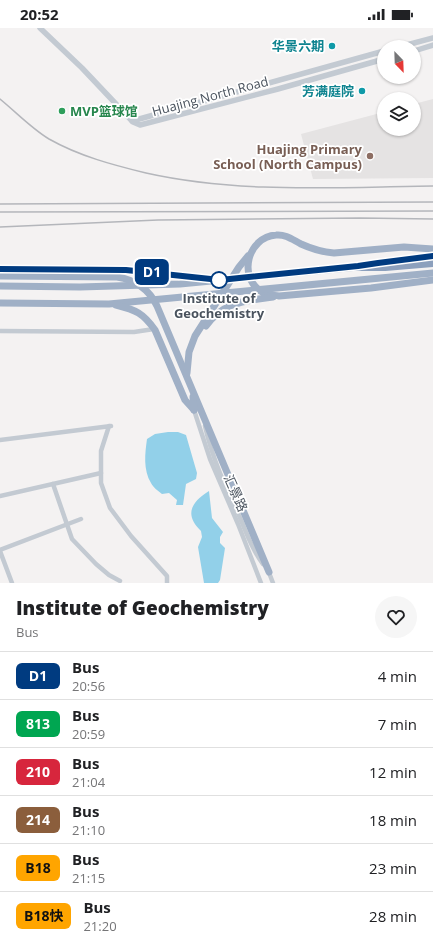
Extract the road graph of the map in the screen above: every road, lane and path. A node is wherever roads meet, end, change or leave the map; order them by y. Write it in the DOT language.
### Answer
graph roads {
  1 [pos="40,28"];
  2 [pos="433,38"];
  3 [pos="421,41"];
  4 [pos="433,45"];
  5 [pos="421,49"];
  6 [pos="377,53"];
  7 [pos="377,61"];
  8 [pos="132,121"];
  9 [pos="433,249"];
  10 [pos="252,251"];
  11 [pos="433,256"];
  12 [pos="433,263"];
  13 [pos="358,266"];
  14 [pos="0,269"];
  15 [pos="433,273"];
  16 [pos="0,276"];
  17 [pos="220,280"];
  18 [pos="432,282"];
  19 [pos="0,286"];
  20 [pos="279,296"];
  21 [pos="0,303"];
  22 [pos="110,304"];
  23 [pos="154,329"];
  24 [pos="0,331"];
  25 [pos="192,349"];
  26 [pos="197,409"];
  27 [pos="0,440"];
  28 [pos="101,473"];
  29 [pos="53,484"];
  30 [pos="0,496"];
  31 [pos="81,519"];
  32 [pos="67,525"];
  33 [pos="0,551"];
  34 [pos="269,572"];
  35 [pos="120,581"];
  36 [pos="12,583"];
  37 [pos="168,583"];
  38 [pos="261,583"];
  39 [pos="273,583"];
  1 -- 8 [label="street"];
  2 -- 3 [label="street"];
  4 -- 5 [label="street"];
  6 -- 8 [label="street, Huajing North Road"];
  7 -- 8 [label="street, Huajing North Road"];
  9 -- 10 [label="highway"];
  10 -- 20 [label="highway"];
  10 -- 25 [label="highway"];
  11 -- 13 [label="highway"];
  12 -- 13 [label="highway"];
  13 -- 17 [label="highway"];
  14 -- 17 [label="street"];
  15 -- 22 [label="highway"];
  16 -- 34 [label="highway"];
  17 -- 19 [label="highway"];
  18 -- 20 [label="highway"];
  20 -- 25 [label="highway"];
  21 -- 22 [label="highway"];
  22 -- 23 [label="highway"];
  23 -- 24 [label="street"];
  23 -- 26 [label="highway"];
  25 -- 26 [label="highway"];
  26 -- 34 [label="street"];
  26 -- 38 [label="street, 汇景路"];
  27 -- 28 [label="street"];
  28 -- 29 [label="street"];
  28 -- 37 [label="street"];
  29 -- 30 [label="street"];
  29 -- 32 [label="street"];
  31 -- 32 [label="street"];
  32 -- 33 [label="street"];
  32 -- 35 [label="street"];
  33 -- 36 [label="street"];
  34 -- 39 [label="street"];
}
